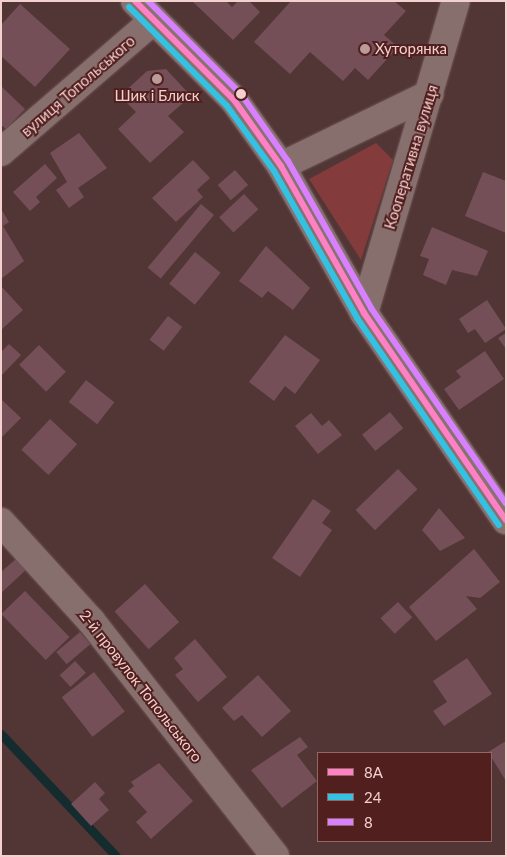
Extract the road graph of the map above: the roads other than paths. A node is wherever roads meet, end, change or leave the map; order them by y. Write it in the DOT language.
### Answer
graph roads {
  1 [pos="456,1"];
  2 [pos="144,11"];
  3 [pos="430,94"];
  4 [pos="1,152"];
  5 [pos="281,166"];
  6 [pos="364,313"];
  7 [pos="506,520"];
  8 [pos="1,522"];
  9 [pos="275,856"];
  1 -- 3 [label="street, Кооперативна вулиця"];
  2 -- 4 [label="street, вулиця Топольського"];
  2 -- 5 [label="street"];
  3 -- 5 [label="street"];
  3 -- 6 [label="street, Кооперативна вулиця"];
  5 -- 6 [label="street"];
  6 -- 7 [label="street"];
  8 -- 9 [label="street, 2-й провулок Топольського"];
}
